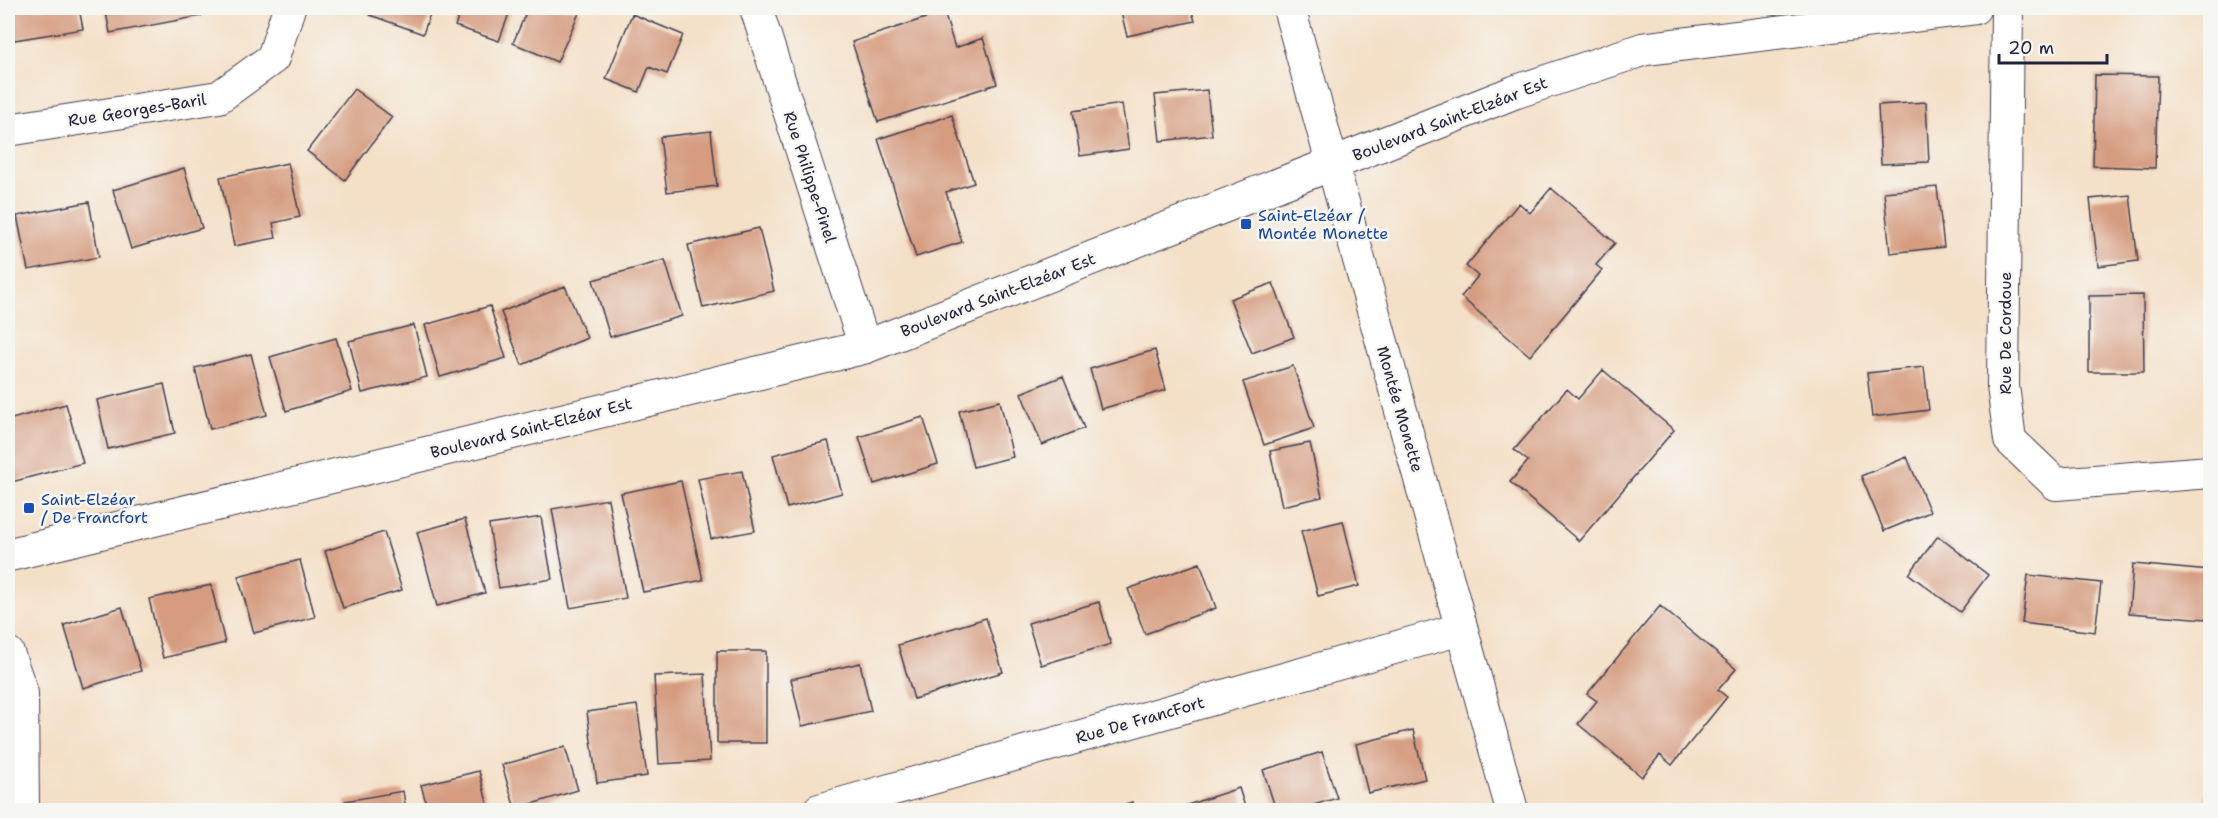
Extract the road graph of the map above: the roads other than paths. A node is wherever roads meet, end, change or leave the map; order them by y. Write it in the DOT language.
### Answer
graph roads {
  1 [pos="289,8"];
  2 [pos="756,8"];
  3 [pos="1289,8"];
  4 [pos="1974,8"];
  5 [pos="2007,8"];
  6 [pos="8,130"];
  7 [pos="1331,164"];
  8 [pos="865,347"];
  9 [pos="2211,471"];
  10 [pos="8,555"];
  11 [pos="1461,629"];
  12 [pos="8,653"];
  13 [pos="23,810"];
  14 [pos="819,810"];
  15 [pos="1512,810"];
  1 -- 6 [label="street, Rue Georges-Baril"];
  2 -- 8 [label="street, Rue Philippe-Pinel"];
  3 -- 7 [label="street, Montée Monette"];
  4 -- 7 [label="street, Boulevard Saint-Elzéar Est"];
  5 -- 9 [label="street, Rue De Cordoue"];
  7 -- 8 [label="street, Boulevard Saint-Elzéar Est"];
  7 -- 11 [label="street, Montée Monette"];
  8 -- 10 [label="street, Boulevard Saint-Elzéar Est"];
  11 -- 14 [label="street, Rue De FrancFort"];
  11 -- 15 [label="street, Montée Monette"];
  12 -- 13 [label="street"];
}
